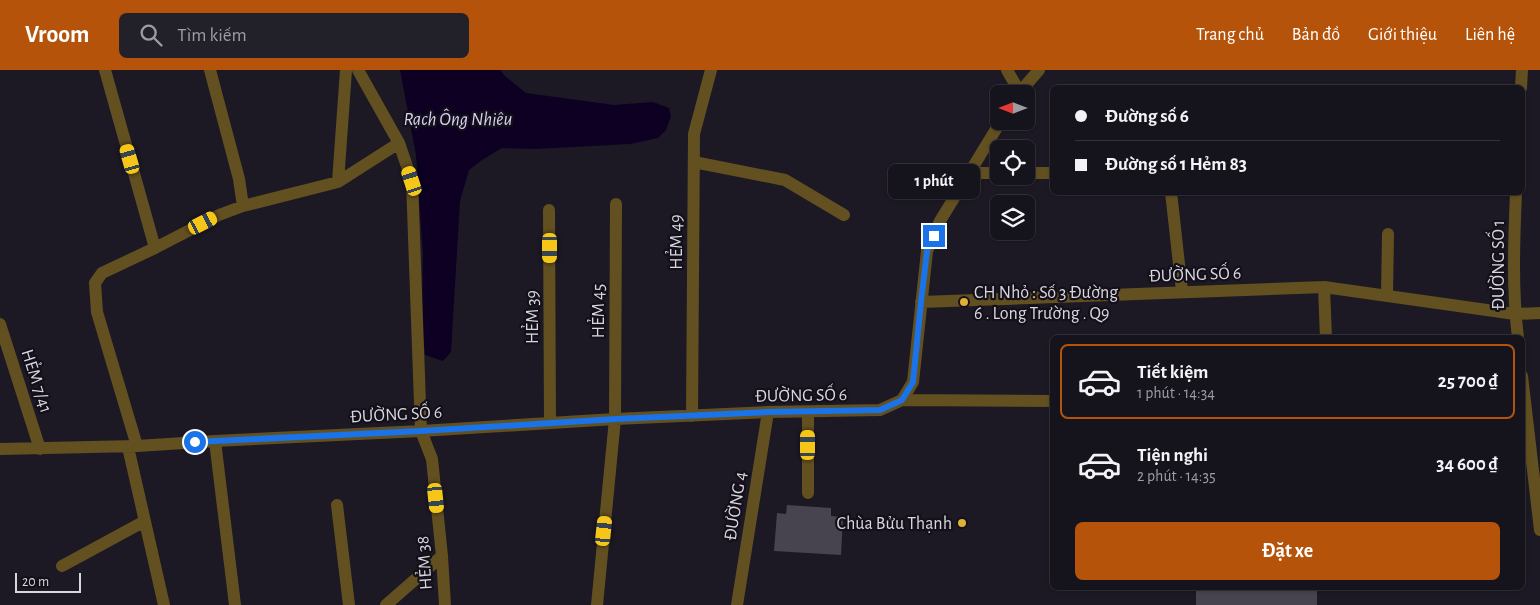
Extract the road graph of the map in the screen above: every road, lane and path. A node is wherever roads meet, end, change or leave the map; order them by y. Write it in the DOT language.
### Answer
graph roads {
  1 [pos="105,70"];
  2 [pos="210,70"];
  3 [pos="346,70"];
  4 [pos="358,70"];
  5 [pos="711,70"];
  6 [pos="1007,70"];
  7 [pos="1039,70"];
  8 [pos="1522,70"];
  9 [pos="1015,85"];
  10 [pos="1025,85"];
  11 [pos="1521,85"];
  12 [pos="995,130"];
  13 [pos="399,143"];
  14 [pos="694,162"];
  15 [pos="969,173"];
  16 [pos="990,173"];
  17 [pos="1035,173"];
  18 [pos="1050,173"];
  19 [pos="338,182"];
  20 [pos="1171,195"];
  21 [pos="1516,195"];
  22 [pos="616,204"];
  23 [pos="242,206"];
  24 [pos="549,210"];
  25 [pos="844,215"];
  26 [pos="1388,234"];
  27 [pos="155,248"];
  28 [pos="1324,287"];
  29 [pos="1182,291"];
  30 [pos="1387,296"];
  31 [pos="921,302"];
  32 [pos="1540,313"];
  33 [pos="1515,314"];
  34 [pos="0,324"];
  35 [pos="1326,335"];
  36 [pos="1518,335"];
  37 [pos="1525,391"];
  38 [pos="902,400"];
  39 [pos="1050,401"];
  40 [pos="768,412"];
  41 [pos="808,412"];
  42 [pos="692,416"];
  43 [pos="616,419"];
  44 [pos="550,423"];
  45 [pos="421,431"];
  46 [pos="214,440"];
  47 [pos="1535,440"];
  48 [pos="133,446"];
  49 [pos="0,449"];
  50 [pos="40,449"];
  51 [pos="808,493"];
  52 [pos="337,505"];
  53 [pos="145,521"];
  54 [pos="1540,530"];
  55 [pos="442,556"];
  56 [pos="62,566"];
  57 [pos="164,605"];
  58 [pos="235,605"];
  59 [pos="349,605"];
  60 [pos="386,605"];
  61 [pos="445,605"];
  62 [pos="597,605"];
  63 [pos="737,605"];
  1 -- 27 [label="street"];
  2 -- 23 [label="street"];
  3 -- 19 [label="street"];
  4 -- 13 [label="street, HẺM 38"];
  5 -- 14 [label="street, HẺM 49"];
  6 -- 9 [label="street"];
  7 -- 10 [label="street"];
  8 -- 11 [label="street"];
  12 -- 15 [label="street"];
  13 -- 19 [label="street"];
  13 -- 45 [label="street, HẺM 38"];
  14 -- 25 [label="street"];
  14 -- 42 [label="street, HẺM 49"];
  15 -- 16 [label="street"];
  15 -- 31 [label="street"];
  17 -- 18 [label="street"];
  19 -- 23 [label="street"];
  20 -- 29 [label="street"];
  21 -- 33 [label="street, ĐƯỜNG SỐ 1"];
  22 -- 43 [label="street, HẺM 45"];
  23 -- 27 [label="street"];
  24 -- 44 [label="street, HẺM 39"];
  26 -- 30 [label="street"];
  27 -- 48 [label="street"];
  28 -- 29 [label="street, ĐƯỜNG SỐ 6"];
  28 -- 30 [label="street, ĐƯỜNG SỐ 6"];
  28 -- 35 [label="street"];
  29 -- 31 [label="street, ĐƯỜNG SỐ 6"];
  30 -- 33 [label="street, ĐƯỜNG SỐ 6"];
  31 -- 38 [label="street"];
  32 -- 33 [label="street, ĐƯỜNG SỐ 6"];
  33 -- 36 [label="street, ĐƯỜNG SỐ 1"];
  34 -- 50 [label="street, HẺM 7/41"];
  37 -- 47 [label="street"];
  38 -- 39 [label="street"];
  38 -- 41 [label="street, ĐƯỜNG SỐ 6"];
  40 -- 41 [label="street, ĐƯỜNG SỐ 6"];
  40 -- 42 [label="street, ĐƯỜNG SỐ 6"];
  40 -- 63 [label="street, ĐƯỜNG 4"];
  41 -- 51 [label="street"];
  42 -- 43 [label="street, ĐƯỜNG SỐ 6"];
  43 -- 44 [label="street, ĐƯỜNG SỐ 6"];
  43 -- 62 [label="street, HẺM 45"];
  44 -- 45 [label="street, ĐƯỜNG SỐ 6"];
  45 -- 46 [label="street, ĐƯỜNG SỐ 6"];
  45 -- 55 [label="street, HẺM 38"];
  46 -- 48 [label="street, ĐƯỜNG SỐ 6"];
  46 -- 58 [label="street"];
  47 -- 54 [label="street"];
  48 -- 50 [label="street, ĐƯỜNG SỐ 6"];
  48 -- 53 [label="street"];
  49 -- 50 [label="street, ĐƯỜNG SỐ 6"];
  52 -- 59 [label="street"];
  53 -- 56 [label="street"];
  53 -- 57 [label="street"];
  55 -- 60 [label="street"];
  55 -- 61 [label="street, HẺM 38"];
}
